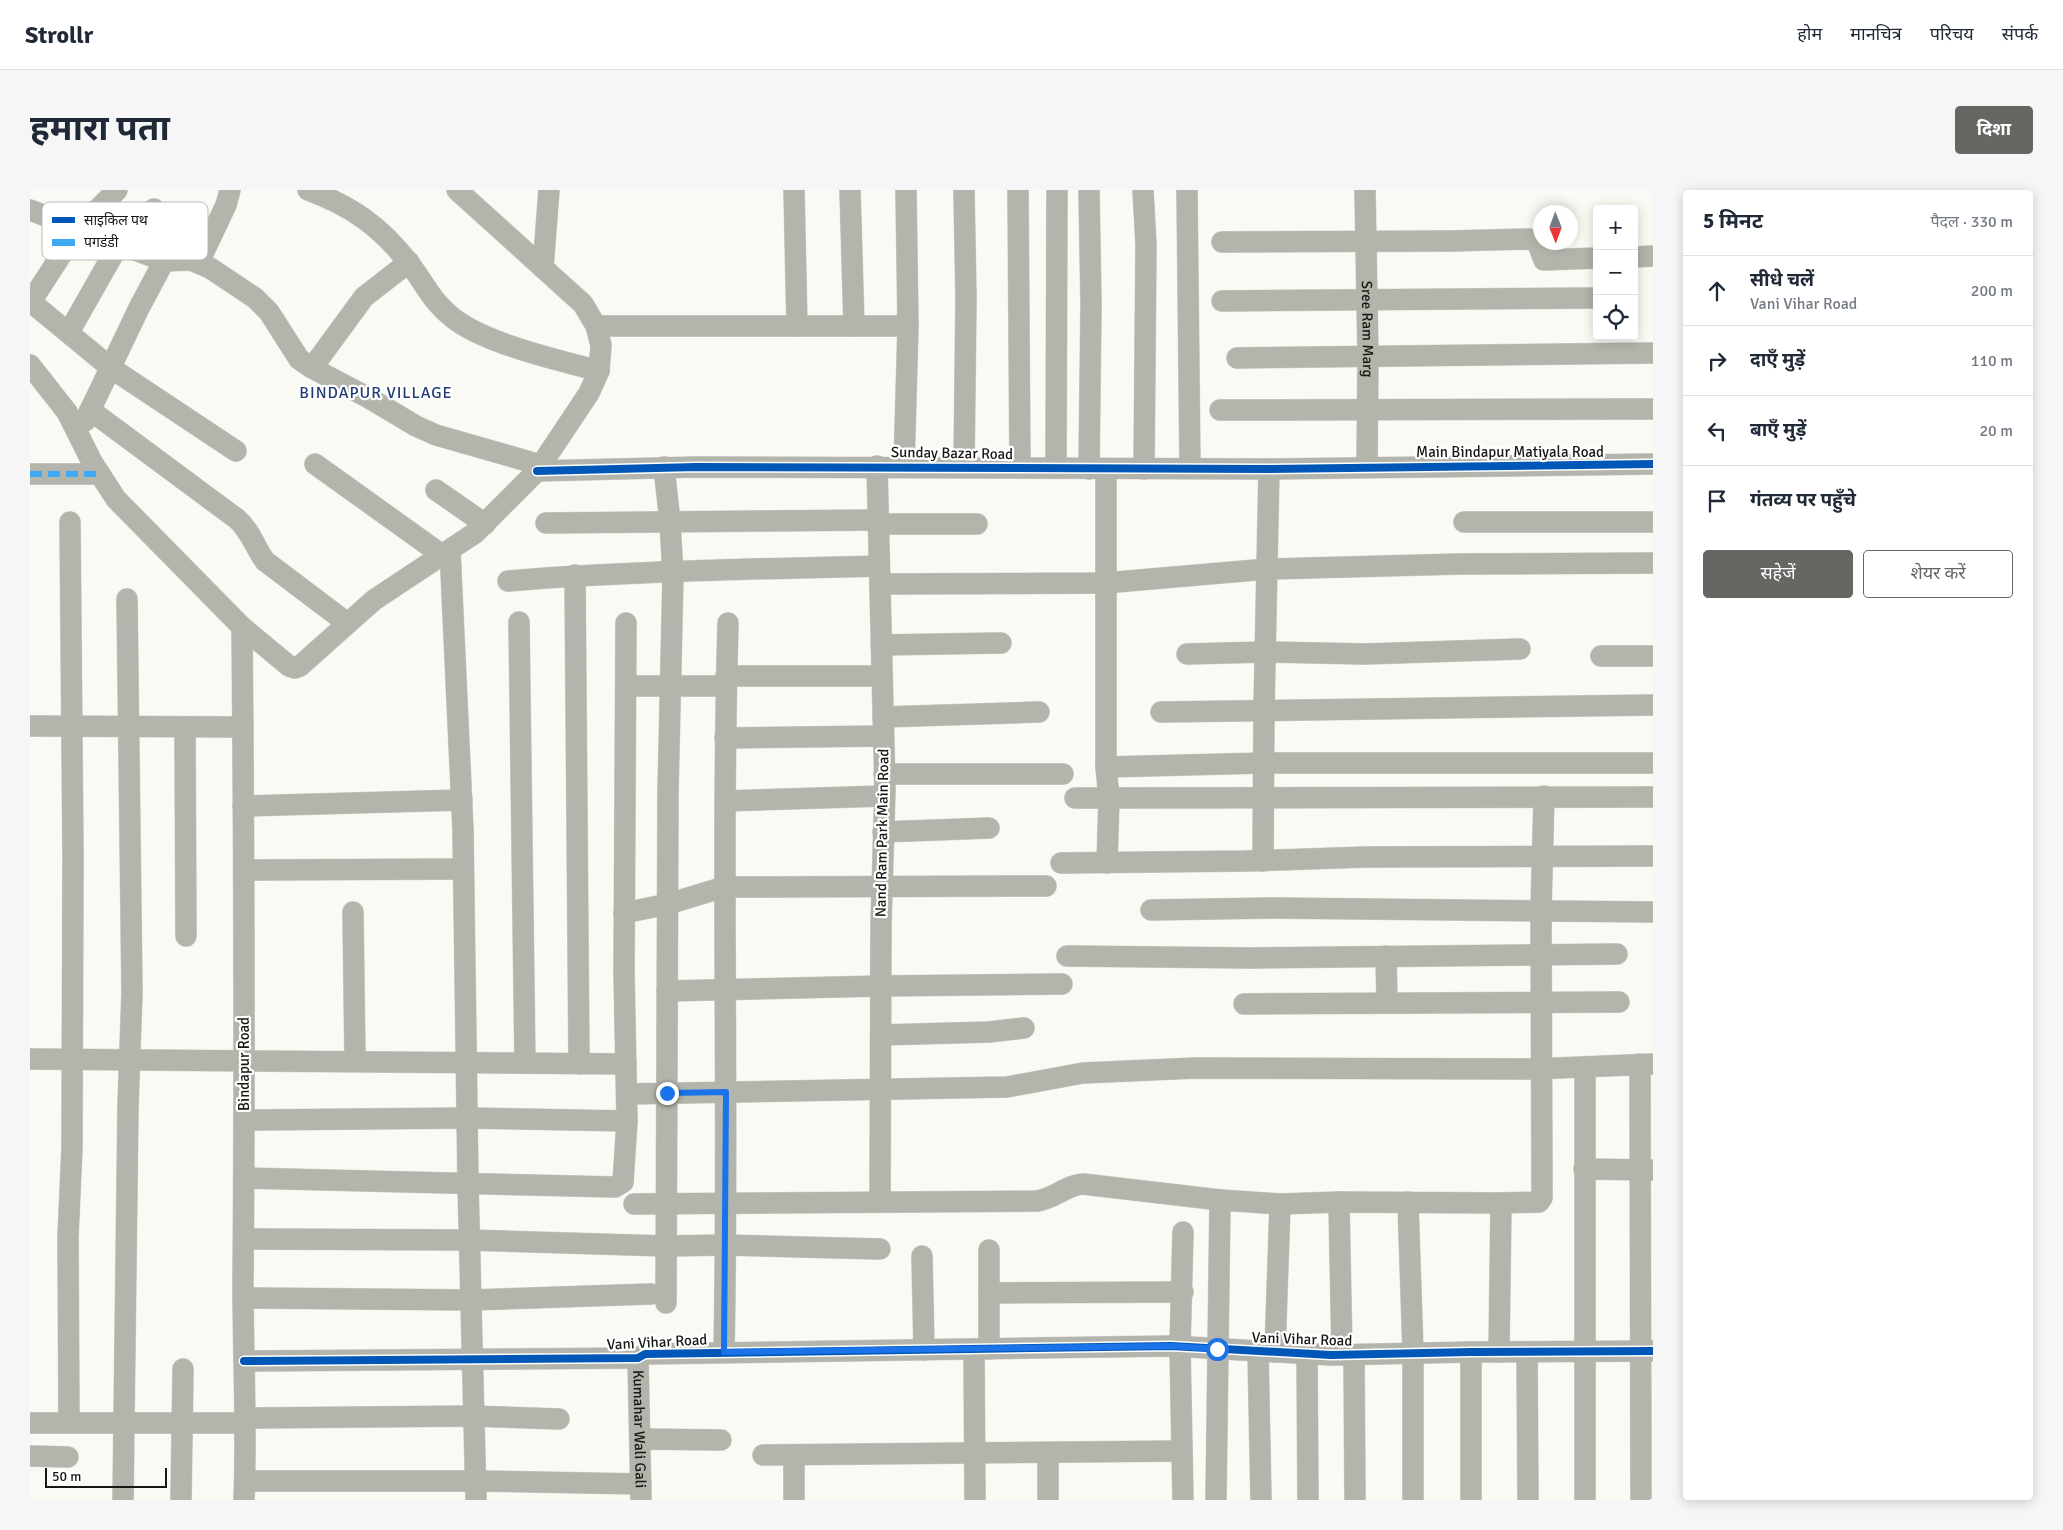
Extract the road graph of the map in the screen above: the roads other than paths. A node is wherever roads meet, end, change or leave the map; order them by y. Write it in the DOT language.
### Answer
graph roads {
  1 [pos="117,190"];
  2 [pos="230,190"];
  3 [pos="308,190"];
  4 [pos="457,190"];
  5 [pos="549,190"];
  6 [pos="794,190"];
  7 [pos="850,190"];
  8 [pos="906,190"];
  9 [pos="964,190"];
  10 [pos="1018,190"];
  11 [pos="1057,190"];
  12 [pos="1089,190"];
  13 [pos="1143,190"];
  14 [pos="1187,190"];
  15 [pos="1365,190"];
  16 [pos="105,202"];
  17 [pos="30,210"];
  18 [pos="42,215"];
  19 [pos="1222,242"];
  20 [pos="1366,242"];
  21 [pos="208,244"];
  22 [pos="1653,256"];
  23 [pos="1638,257"];
  24 [pos="1593,258"];
  25 [pos="58,260"];
  26 [pos="110,260"];
  27 [pos="164,261"];
  28 [pos="199,262"];
  29 [pos="409,262"];
  30 [pos="543,268"];
  31 [pos="1593,298"];
  32 [pos="1367,300"];
  33 [pos="1222,302"];
  34 [pos="30,303"];
  35 [pos="596,326"];
  36 [pos="796,326"];
  37 [pos="854,326"];
  38 [pos="908,326"];
  39 [pos="70,332"];
  40 [pos="1653,353"];
  41 [pos="1368,356"];
  42 [pos="1236,358"];
  43 [pos="30,365"];
  44 [pos="110,368"];
  45 [pos="312,368"];
  46 [pos="599,371"];
  47 [pos="1653,408"];
  48 [pos="1368,409"];
  49 [pos="90,410"];
  50 [pos="1220,410"];
  51 [pos="78,434"];
  52 [pos="236,451"];
  53 [pos="315,464"];
  54 [pos="1653,464"];
  55 [pos="877,466"];
  56 [pos="904,466"];
  57 [pos="664,467"];
  58 [pos="964,467"];
  59 [pos="1367,467"];
  60 [pos="539,468"];
  61 [pos="1020,468"];
  62 [pos="1056,468"];
  63 [pos="1190,468"];
  64 [pos="1097,469"];
  65 [pos="1144,469"];
  66 [pos="1269,469"];
  67 [pos="30,474"];
  68 [pos="100,474"];
  69 [pos="436,490"];
  70 [pos="70,522"];
  71 [pos="670,522"];
  72 [pos="878,522"];
  73 [pos="1464,522"];
  74 [pos="1653,522"];
  75 [pos="546,523"];
  76 [pos="485,524"];
  77 [pos="977,524"];
  78 [pos="446,552"];
  79 [pos="1653,564"];
  80 [pos="1267,570"];
  81 [pos="672,571"];
  82 [pos="575,575"];
  83 [pos="880,575"];
  84 [pos="508,581"];
  85 [pos="1106,583"];
  86 [pos="127,599"];
  87 [pos="519,622"];
  88 [pos="347,623"];
  89 [pos="626,623"];
  90 [pos="728,623"];
  91 [pos="242,627"];
  92 [pos="1001,643"];
  93 [pos="881,645"];
  94 [pos="1520,649"];
  95 [pos="1265,652"];
  96 [pos="1187,654"];
  97 [pos="1601,656"];
  98 [pos="1653,656"];
  99 [pos="882,676"];
  100 [pos="726,681"];
  101 [pos="627,686"];
  102 [pos="670,687"];
  103 [pos="1653,705"];
  104 [pos="1264,710"];
  105 [pos="1039,712"];
  106 [pos="1161,712"];
  107 [pos="30,726"];
  108 [pos="70,726"];
  109 [pos="883,726"];
  110 [pos="129,727"];
  111 [pos="186,727"];
  112 [pos="243,727"];
  113 [pos="725,738"];
  114 [pos="1264,763"];
  115 [pos="1653,763"];
  116 [pos="1106,767"];
  117 [pos="884,774"];
  118 [pos="1063,774"];
  119 [pos="884,796"];
  120 [pos="1544,796"];
  121 [pos="1653,797"];
  122 [pos="1075,798"];
  123 [pos="1110,798"];
  124 [pos="1264,798"];
  125 [pos="462,800"];
  126 [pos="725,801"];
  127 [pos="243,806"];
  128 [pos="989,828"];
  129 [pos="883,832"];
  130 [pos="1542,856"];
  131 [pos="1653,856"];
  132 [pos="1263,861"];
  133 [pos="1107,862"];
  134 [pos="1061,863"];
  135 [pos="463,869"];
  136 [pos="244,870"];
  137 [pos="882,885"];
  138 [pos="1046,886"];
  139 [pos="724,887"];
  140 [pos="668,904"];
  141 [pos="1151,910"];
  142 [pos="1541,911"];
  143 [pos="353,912"];
  144 [pos="1653,912"];
  145 [pos="624,913"];
  146 [pos="186,936"];
  147 [pos="1541,954"];
  148 [pos="1617,954"];
  149 [pos="1067,956"];
  150 [pos="1386,956"];
  151 [pos="1062,984"];
  152 [pos="881,986"];
  153 [pos="725,989"];
  154 [pos="667,991"];
  155 [pos="1541,1002"];
  156 [pos="1618,1002"];
  157 [pos="1387,1003"];
  158 [pos="1244,1004"];
  159 [pos="1024,1028"];
  160 [pos="881,1036"];
  161 [pos="30,1059"];
  162 [pos="71,1059"];
  163 [pos="129,1060"];
  164 [pos="245,1060"];
  165 [pos="355,1061"];
  166 [pos="466,1062"];
  167 [pos="525,1063"];
  168 [pos="579,1064"];
  169 [pos="626,1064"];
  170 [pos="1646,1064"];
  171 [pos="1585,1067"];
  172 [pos="1541,1069"];
  173 [pos="882,1089"];
  174 [pos="726,1092"];
  175 [pos="667,1093"];
  176 [pos="627,1094"];
  177 [pos="467,1118"];
  178 [pos="244,1120"];
  179 [pos="627,1121"];
  180 [pos="1584,1169"];
  181 [pos="1646,1170"];
  182 [pos="244,1178"];
  183 [pos="468,1183"];
  184 [pos="1220,1200"];
  185 [pos="880,1201"];
  186 [pos="726,1202"];
  187 [pos="1339,1202"];
  188 [pos="1408,1202"];
  189 [pos="666,1203"];
  190 [pos="1501,1203"];
  191 [pos="634,1204"];
  192 [pos="1280,1204"];
  193 [pos="1183,1232"];
  194 [pos="244,1239"];
  195 [pos="470,1240"];
  196 [pos="726,1245"];
  197 [pos="665,1246"];
  198 [pos="880,1249"];
  199 [pos="989,1250"];
  200 [pos="922,1256"];
  201 [pos="1183,1292"];
  202 [pos="989,1293"];
  203 [pos="243,1298"];
  204 [pos="471,1300"];
  205 [pos="1180,1346"];
  206 [pos="982,1349"];
  207 [pos="1217,1349"];
  208 [pos="924,1350"];
  209 [pos="1584,1351"];
  210 [pos="1647,1351"];
  211 [pos="724,1352"];
  212 [pos="1266,1352"];
  213 [pos="1471,1352"];
  214 [pos="1498,1352"];
  215 [pos="1528,1352"];
  216 [pos="1413,1353"];
  217 [pos="1307,1354"];
  218 [pos="1348,1355"];
  219 [pos="638,1358"];
  220 [pos="472,1360"];
  221 [pos="244,1361"];
  222 [pos="183,1369"];
  223 [pos="473,1416"];
  224 [pos="558,1419"];
  225 [pos="245,1421"];
  226 [pos="69,1422"];
  227 [pos="30,1423"];
  228 [pos="124,1424"];
  229 [pos="181,1424"];
  230 [pos="640,1439"];
  231 [pos="721,1440"];
  232 [pos="1182,1451"];
  233 [pos="975,1453"];
  234 [pos="1048,1453"];
  235 [pos="763,1455"];
  236 [pos="794,1455"];
  237 [pos="30,1456"];
  238 [pos="68,1457"];
  239 [pos="476,1490"];
  240 [pos="245,1491"];
  241 [pos="641,1492"];
  242 [pos="123,1500"];
  243 [pos="181,1500"];
  244 [pos="794,1500"];
  245 [pos="975,1500"];
  246 [pos="1048,1500"];
  247 [pos="1183,1500"];
  248 [pos="1216,1500"];
  249 [pos="1260,1500"];
  250 [pos="1308,1500"];
  251 [pos="1355,1500"];
  252 [pos="1413,1500"];
  253 [pos="1471,1500"];
  254 [pos="1528,1500"];
  255 [pos="1585,1500"];
  256 [pos="1640,1500"];
  1 -- 16 [label="street"];
  2 -- 21 [label="street"];
  3 -- 29 [label="street"];
  4 -- 30 [label="street"];
  5 -- 30 [label="street"];
  6 -- 36 [label="street"];
  7 -- 37 [label="street"];
  8 -- 38 [label="street"];
  9 -- 58 [label="street"];
  10 -- 61 [label="street"];
  11 -- 62 [label="street"];
  12 -- 64 [label="street"];
  13 -- 65 [label="street"];
  14 -- 63 [label="street"];
  15 -- 20 [label="street, Sree Ram Marg"];
  17 -- 18 [label="street"];
  19 -- 20 [label="street"];
  20 -- 24 [label="street"];
  20 -- 32 [label="street, Sree Ram Marg"];
  22 -- 23 [label="street"];
  25 -- 34 [label="street"];
  26 -- 39 [label="street"];
  27 -- 28 [label="street"];
  27 -- 44 [label="street"];
  28 -- 45 [label="street, Sunday Bazar Road"];
  29 -- 45 [label="street"];
  29 -- 46 [label="street"];
  30 -- 35 [label="street"];
  31 -- 32 [label="street"];
  32 -- 33 [label="street"];
  32 -- 41 [label="street, Sree Ram Marg"];
  34 -- 39 [label="street"];
  35 -- 36 [label="street"];
  35 -- 46 [label="street"];
  36 -- 37 [label="street"];
  37 -- 38 [label="street"];
  38 -- 56 [label="street"];
  39 -- 44 [label="street"];
  40 -- 41 [label="street"];
  41 -- 42 [label="street"];
  41 -- 48 [label="street, Sree Ram Marg"];
  43 -- 51 [label="street"];
  44 -- 49 [label="street"];
  44 -- 52 [label="street"];
  45 -- 60 [label="street, Sunday Bazar Road"];
  46 -- 60 [label="street"];
  47 -- 48 [label="street"];
  48 -- 50 [label="street"];
  48 -- 59 [label="street, Sree Ram Marg"];
  49 -- 51 [label="street"];
  49 -- 88 [label="street"];
  51 -- 68 [label="street"];
  53 -- 78 [label="street"];
  54 -- 59 [label="street, Main Bindapur Matiyala Road"];
  55 -- 56 [label="street, Sunday Bazar Road"];
  55 -- 57 [label="street, Sunday Bazar Road"];
  55 -- 72 [label="street, Nand Ram Park Main Road"];
  56 -- 58 [label="street, Sunday Bazar Road"];
  57 -- 60 [label="street, Sunday Bazar Road"];
  57 -- 71 [label="street"];
  58 -- 61 [label="street, Sunday Bazar Road"];
  59 -- 66 [label="street, Sunday Bazar Road"];
  60 -- 76 [label="street"];
  61 -- 62 [label="street, Sunday Bazar Road"];
  62 -- 64 [label="street, Sunday Bazar Road"];
  63 -- 65 [label="street, Sunday Bazar Road"];
  63 -- 66 [label="street, Sunday Bazar Road"];
  64 -- 65 [label="street, Sunday Bazar Road"];
  64 -- 85 [label="street"];
  66 -- 80 [label="street"];
  67 -- 68 [label="street"];
  68 -- 91 [label="street"];
  69 -- 76 [label="street"];
  70 -- 108 [label="street"];
  71 -- 72 [label="street"];
  71 -- 75 [label="street"];
  71 -- 81 [label="street"];
  72 -- 77 [label="street"];
  72 -- 83 [label="street, Nand Ram Park Main Road"];
  73 -- 74 [label="street"];
  76 -- 78 [label="street"];
  78 -- 88 [label="street"];
  78 -- 125 [label="street"];
  79 -- 80 [label="street"];
  80 -- 85 [label="street"];
  80 -- 95 [label="street"];
  81 -- 82 [label="street"];
  81 -- 83 [label="street"];
  81 -- 102 [label="street"];
  82 -- 84 [label="street"];
  82 -- 168 [label="street"];
  83 -- 85 [label="street"];
  83 -- 93 [label="street, Nand Ram Park Main Road"];
  85 -- 116 [label="street"];
  86 -- 110 [label="street"];
  87 -- 167 [label="street"];
  88 -- 91 [label="street"];
  89 -- 101 [label="street"];
  90 -- 100 [label="street"];
  91 -- 112 [label="street, Bindapur Road"];
  92 -- 93 [label="street"];
  93 -- 99 [label="street, Nand Ram Park Main Road"];
  94 -- 95 [label="street"];
  95 -- 96 [label="street"];
  95 -- 104 [label="street"];
  97 -- 98 [label="street"];
  99 -- 100 [label="street"];
  99 -- 109 [label="street, Nand Ram Park Main Road"];
  100 -- 102 [label="street"];
  100 -- 113 [label="street"];
  101 -- 102 [label="street"];
  101 -- 145 [label="street"];
  102 -- 140 [label="street"];
  103 -- 104 [label="street"];
  104 -- 106 [label="street"];
  104 -- 114 [label="street"];
  105 -- 109 [label="street"];
  107 -- 108 [label="street"];
  108 -- 110 [label="street"];
  108 -- 162 [label="street"];
  109 -- 113 [label="street"];
  109 -- 117 [label="street, Nand Ram Park Main Road"];
  110 -- 111 [label="street"];
  110 -- 163 [label="street"];
  111 -- 112 [label="street"];
  111 -- 146 [label="street"];
  112 -- 127 [label="street, Bindapur Road"];
  113 -- 126 [label="street"];
  114 -- 115 [label="street"];
  114 -- 116 [label="street"];
  114 -- 124 [label="street"];
  116 -- 123 [label="street"];
  117 -- 118 [label="street"];
  117 -- 119 [label="street, Nand Ram Park Main Road"];
  119 -- 126 [label="street"];
  119 -- 129 [label="street, Nand Ram Park Main Road"];
  120 -- 121 [label="street"];
  120 -- 124 [label="street"];
  120 -- 130 [label="street"];
  122 -- 123 [label="street"];
  123 -- 124 [label="street"];
  123 -- 133 [label="street"];
  124 -- 132 [label="street"];
  125 -- 127 [label="street"];
  125 -- 135 [label="street"];
  126 -- 139 [label="street"];
  127 -- 136 [label="street, Bindapur Road"];
  128 -- 129 [label="street"];
  129 -- 137 [label="street, Nand Ram Park Main Road"];
  130 -- 131 [label="street"];
  130 -- 132 [label="street"];
  130 -- 142 [label="street"];
  132 -- 133 [label="street"];
  133 -- 134 [label="street"];
  135 -- 136 [label="street"];
  135 -- 166 [label="street"];
  136 -- 164 [label="street, Bindapur Road"];
  137 -- 138 [label="street"];
  137 -- 139 [label="street"];
  137 -- 152 [label="street, Nand Ram Park Main Road"];
  139 -- 140 [label="street"];
  139 -- 153 [label="street"];
  140 -- 145 [label="street"];
  140 -- 154 [label="street"];
  141 -- 142 [label="street"];
  142 -- 144 [label="street"];
  142 -- 147 [label="street"];
  143 -- 165 [label="street"];
  145 -- 169 [label="street"];
  147 -- 148 [label="street"];
  147 -- 150 [label="street"];
  147 -- 155 [label="street"];
  149 -- 150 [label="street"];
  150 -- 157 [label="street"];
  151 -- 152 [label="street"];
  152 -- 153 [label="street"];
  152 -- 160 [label="street, Nand Ram Park Main Road"];
  153 -- 154 [label="street"];
  153 -- 174 [label="street"];
  154 -- 175 [label="street"];
  155 -- 156 [label="street"];
  155 -- 157 [label="street"];
  155 -- 172 [label="street"];
  157 -- 158 [label="street"];
  159 -- 160 [label="street"];
  160 -- 173 [label="street, Nand Ram Park Main Road"];
  161 -- 162 [label="street"];
  162 -- 163 [label="street"];
  162 -- 226 [label="street"];
  163 -- 164 [label="street"];
  163 -- 228 [label="street"];
  164 -- 165 [label="street"];
  164 -- 178 [label="street, Bindapur Road"];
  165 -- 166 [label="street"];
  166 -- 167 [label="street"];
  166 -- 177 [label="street"];
  167 -- 168 [label="street"];
  168 -- 169 [label="street"];
  169 -- 176 [label="street"];
  170 -- 171 [label="street"];
  170 -- 181 [label="street"];
  171 -- 172 [label="street"];
  171 -- 180 [label="street"];
  172 -- 173 [label="street"];
  172 -- 190 [label="street"];
  173 -- 174 [label="street"];
  173 -- 185 [label="street, Nand Ram Park Main Road"];
  174 -- 175 [label="street"];
  174 -- 186 [label="street"];
  175 -- 176 [label="street"];
  175 -- 189 [label="street"];
  176 -- 179 [label="street"];
  177 -- 178 [label="street"];
  177 -- 179 [label="street"];
  177 -- 183 [label="street"];
  178 -- 182 [label="street, Bindapur Road"];
  179 -- 183 [label="street"];
  180 -- 181 [label="street"];
  180 -- 209 [label="street"];
  181 -- 210 [label="street"];
  182 -- 183 [label="street"];
  182 -- 194 [label="street, Bindapur Road"];
  183 -- 195 [label="street"];
  184 -- 185 [label="street"];
  184 -- 192 [label="street"];
  184 -- 207 [label="street"];
  185 -- 186 [label="street"];
  186 -- 189 [label="street"];
  186 -- 196 [label="street"];
  187 -- 188 [label="street"];
  187 -- 192 [label="street"];
  187 -- 218 [label="street"];
  188 -- 190 [label="street"];
  188 -- 216 [label="street"];
  189 -- 191 [label="street"];
  189 -- 197 [label="street"];
  190 -- 214 [label="street"];
  192 -- 212 [label="street"];
  193 -- 201 [label="street"];
  194 -- 195 [label="street"];
  194 -- 203 [label="street, Bindapur Road"];
  195 -- 197 [label="street"];
  195 -- 204 [label="street"];
  196 -- 197 [label="street"];
  196 -- 198 [label="street"];
  196 -- 211 [label="street"];
  197 -- 204 [label="street"];
  199 -- 202 [label="street"];
  200 -- 208 [label="street"];
  201 -- 202 [label="street"];
  201 -- 205 [label="street"];
  202 -- 206 [label="street"];
  203 -- 204 [label="street"];
  203 -- 221 [label="street, Bindapur Road"];
  204 -- 220 [label="street"];
  205 -- 206 [label="street, Vani Vihar Road"];
  205 -- 207 [label="street, Vani Vihar Road"];
  205 -- 232 [label="street"];
  206 -- 208 [label="street, Vani Vihar Road"];
  206 -- 233 [label="street"];
  207 -- 212 [label="street, Vani Vihar Road"];
  207 -- 248 [label="street"];
  208 -- 211 [label="street, Vani Vihar Road"];
  209 -- 210 [label="street, Vani Vihar Road"];
  209 -- 215 [label="street, Vani Vihar Road"];
  209 -- 255 [label="street"];
  210 -- 256 [label="street"];
  211 -- 219 [label="street, Vani Vihar Road"];
  212 -- 217 [label="street, Vani Vihar Road"];
  212 -- 249 [label="street"];
  213 -- 214 [label="street, Vani Vihar Road"];
  213 -- 216 [label="street, Vani Vihar Road"];
  213 -- 253 [label="street"];
  214 -- 215 [label="street, Vani Vihar Road"];
  215 -- 254 [label="street"];
  216 -- 218 [label="street, Vani Vihar Road"];
  216 -- 252 [label="street"];
  217 -- 218 [label="street, Vani Vihar Road"];
  217 -- 250 [label="street"];
  218 -- 251 [label="street"];
  219 -- 220 [label="street, Vani Vihar Road"];
  219 -- 230 [label="street, Kumahar Wali Gali"];
  220 -- 221 [label="street, Vani Vihar Road"];
  220 -- 223 [label="street"];
  221 -- 225 [label="street, Bindapur Road"];
  222 -- 229 [label="street"];
  223 -- 224 [label="street"];
  223 -- 225 [label="street"];
  223 -- 239 [label="street"];
  225 -- 229 [label="street"];
  225 -- 240 [label="street, Bindapur Road"];
  226 -- 227 [label="street"];
  226 -- 228 [label="street"];
  228 -- 229 [label="street"];
  228 -- 242 [label="street"];
  229 -- 243 [label="street"];
  230 -- 231 [label="street"];
  230 -- 241 [label="street, Kumahar Wali Gali"];
  232 -- 234 [label="street"];
  232 -- 247 [label="street"];
  233 -- 234 [label="street"];
  233 -- 236 [label="street"];
  233 -- 245 [label="street"];
  234 -- 246 [label="street"];
  235 -- 236 [label="street"];
  236 -- 244 [label="street"];
  237 -- 238 [label="street"];
  239 -- 240 [label="street"];
  239 -- 241 [label="street"];
}
